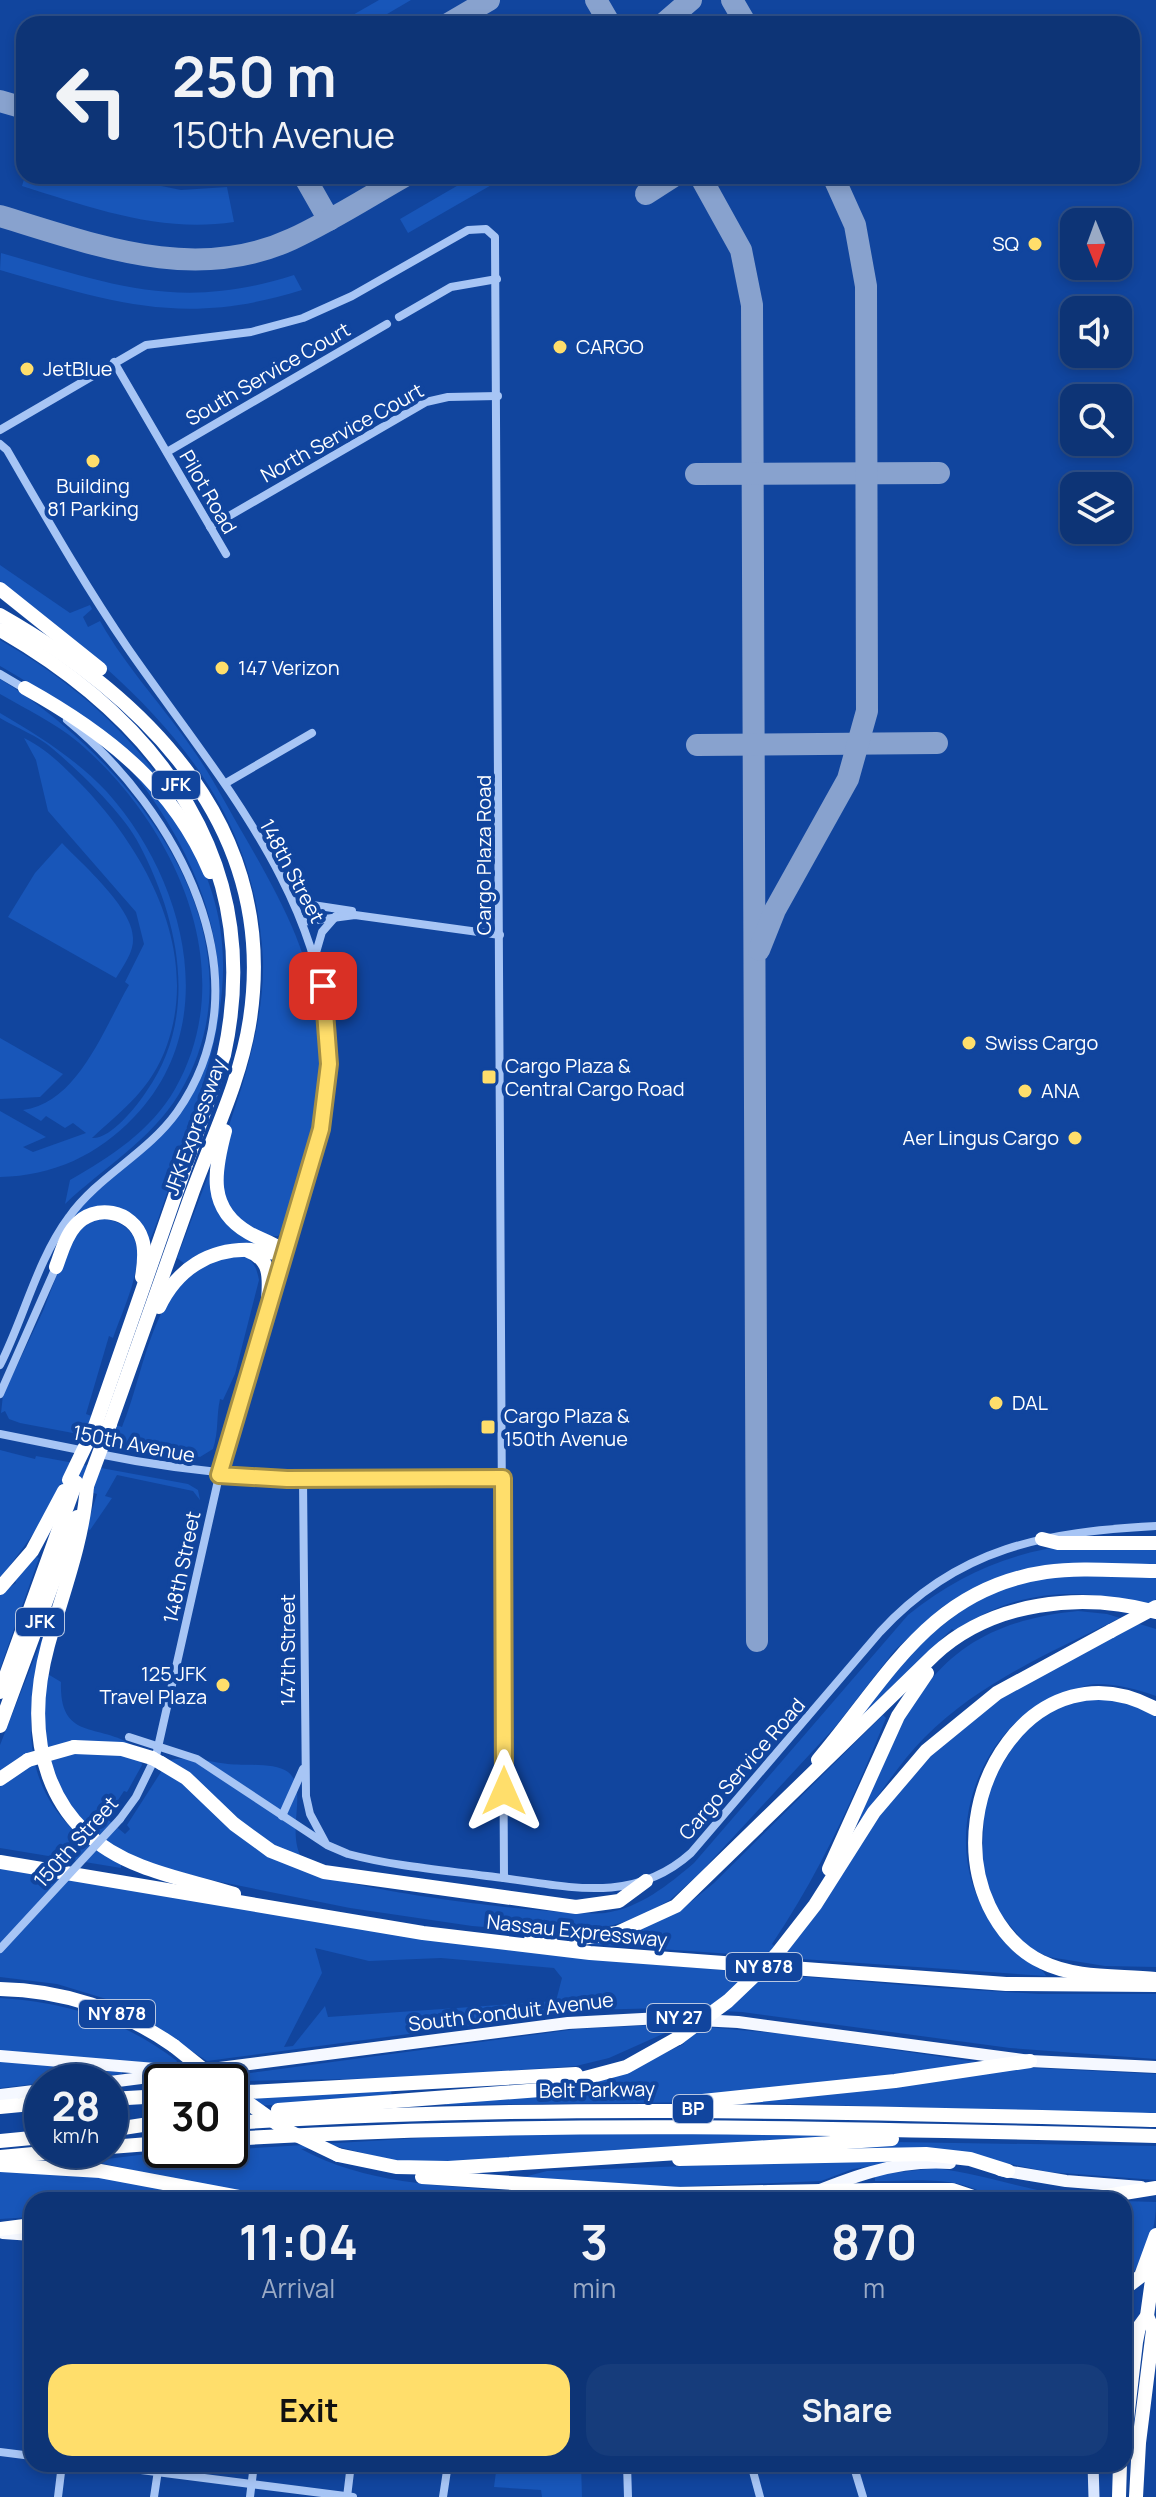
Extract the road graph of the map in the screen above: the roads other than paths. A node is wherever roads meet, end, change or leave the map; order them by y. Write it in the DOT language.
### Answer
graph roads {
  1 [pos="497,279"];
  2 [pos="399,317"];
  3 [pos="387,324"];
  4 [pos="114,362"];
  5 [pos="498,396"];
  6 [pos="0,430"];
  7 [pos="0,444"];
  8 [pos="167,452"];
  9 [pos="210,527"];
  10 [pos="226,554"];
  11 [pos="0,589"];
  12 [pos="0,615"];
  13 [pos="0,630"];
  14 [pos="0,674"];
  15 [pos="25,688"];
  16 [pos="312,733"];
  17 [pos="226,783"];
  18 [pos="212,807"];
  19 [pos="272,863"];
  20 [pos="336,915"];
  21 [pos="372,917"];
  22 [pos="302,922"];
  23 [pos="500,935"];
  24 [pos="315,956"];
  25 [pos="253,987"];
  26 [pos="233,1009"];
  27 [pos="240,1250"];
  28 [pos="283,1251"];
  29 [pos="56,1267"];
  30 [pos="268,1302"];
  31 [pos="130,1328"];
  32 [pos="0,1365"];
  33 [pos="130,1368"];
  34 [pos="0,1394"];
  35 [pos="101,1423"];
  36 [pos="0,1434"];
  37 [pos="219,1475"];
  38 [pos="503,1478"];
  39 [pos="303,1479"];
  40 [pos="77,1483"];
  41 [pos="1156,1526"];
  42 [pos="1090,1533"];
  43 [pos="1042,1539"];
  44 [pos="1156,1540"];
  45 [pos="1156,1571"];
  46 [pos="0,1588"];
  47 [pos="1156,1610"];
  48 [pos="996,1619"];
  49 [pos="0,1692"];
  50 [pos="1156,1709"];
  51 [pos="0,1726"];
  52 [pos="129,1737"];
  53 [pos="159,1746"];
  54 [pos="305,1764"];
  55 [pos="0,1779"];
  56 [pos="282,1816"];
  57 [pos="761,1825"];
  58 [pos="327,1845"];
  59 [pos="0,1854"];
  60 [pos="0,1862"];
  61 [pos="504,1878"];
  62 [pos="646,1881"];
  63 [pos="121,1882"];
  64 [pos="288,1910"];
  65 [pos="454,1937"];
  66 [pos="0,1949"];
  67 [pos="776,1955"];
  68 [pos="1156,1979"];
  69 [pos="1156,1985"];
  70 [pos="0,1989"];
  71 [pos="678,2038"];
  72 [pos="0,2056"];
  73 [pos="1030,2061"];
  74 [pos="196,2064"];
  75 [pos="248,2066"];
  76 [pos="144,2067"];
  77 [pos="1156,2067"];
  78 [pos="248,2091"];
  79 [pos="24,2092"];
  80 [pos="0,2095"];
  81 [pos="248,2104"];
  82 [pos="24,2105"];
  83 [pos="0,2107"];
  84 [pos="638,2109"];
  85 [pos="248,2113"];
  86 [pos="1156,2120"];
  87 [pos="248,2122"];
  88 [pos="1056,2134"];
  89 [pos="1156,2136"];
  90 [pos="248,2138"];
  91 [pos="24,2139"];
  92 [pos="0,2141"];
  93 [pos="24,2155"];
  94 [pos="0,2157"];
  95 [pos="345,2157"];
  96 [pos="595,2158"];
  97 [pos="0,2165"];
  98 [pos="1008,2171"];
  99 [pos="1156,2188"];
  100 [pos="212,2192"];
  101 [pos="650,2192"];
  102 [pos="770,2192"];
  103 [pos="814,2192"];
  104 [pos="958,2192"];
  105 [pos="1131,2192"];
  106 [pos="24,2226"];
  107 [pos="0,2231"];
  108 [pos="24,2234"];
  109 [pos="1156,2235"];
  110 [pos="1156,2251"];
  111 [pos="1132,2283"];
  112 [pos="1147,2316"];
  113 [pos="1156,2354"];
  114 [pos="1132,2382"];
  115 [pos="0,2452"];
  116 [pos="24,2455"];
  117 [pos="61,2472"];
  118 [pos="157,2472"];
  119 [pos="182,2472"];
  120 [pos="253,2472"];
  121 [pos="351,2472"];
  122 [pos="447,2472"];
  123 [pos="627,2472"];
  124 [pos="753,2472"];
  125 [pos="855,2472"];
  126 [pos="1093,2472"];
  127 [pos="1120,2472"];
  128 [pos="252,2484"];
  129 [pos="58,2497"];
  130 [pos="154,2497"];
  131 [pos="250,2497"];
  132 [pos="349,2497"];
  133 [pos="443,2497"];
  134 [pos="628,2497"];
  135 [pos="760,2497"];
  136 [pos="863,2497"];
  137 [pos="1094,2497"];
  138 [pos="1119,2497"];
  139 [pos="1136,2497"];
  140 [pos="1143,2497"];
  1 -- 2 [label="street"];
  1 -- 4 [label="street, Cargo Plaza Road"];
  1 -- 5 [label="street, Cargo Plaza Road"];
  3 -- 8 [label="street, South Service Court"];
  4 -- 6 [label="street"];
  4 -- 8 [label="street, Pilot Road"];
  5 -- 9 [label="street, North Service Court"];
  5 -- 23 [label="street, Cargo Plaza Road"];
  7 -- 17 [label="street, 148th Street"];
  8 -- 9 [label="street, Pilot Road"];
  9 -- 10 [label="street, Pilot Road"];
  11 -- 18 [label="highway"];
  12 -- 18 [label="highway, JFK Expressway / JFK"];
  13 -- 26 [label="highway, JFK Expressway / JFK"];
  14 -- 15 [label="street"];
  15 -- 26 [label="highway"];
  15 -- 32 [label="street"];
  16 -- 17 [label="street"];
  17 -- 19 [label="street, 148th Street"];
  18 -- 25 [label="highway, JFK Expressway / JFK"];
  19 -- 21 [label="street"];
  19 -- 22 [label="street, 148th Street"];
  20 -- 21 [label="street"];
  20 -- 22 [label="street"];
  20 -- 24 [label="street"];
  21 -- 23 [label="street"];
  22 -- 24 [label="street, 148th Street"];
  23 -- 38 [label="street, Cargo Plaza Road"];
  24 -- 28 [label="street, 148th Street"];
  25 -- 28 [label="highway"];
  25 -- 33 [label="highway, JFK Expressway / JFK"];
  26 -- 31 [label="highway, JFK Expressway / JFK"];
  27 -- 28 [label="highway"];
  27 -- 30 [label="highway"];
  27 -- 33 [label="highway"];
  28 -- 30 [label="street, 148th Street"];
  29 -- 31 [label="highway"];
  29 -- 34 [label="street"];
  30 -- 37 [label="street, 148th Street"];
  31 -- 35 [label="highway, JFK Expressway / JFK"];
  33 -- 35 [label="highway, JFK Expressway / JFK"];
  35 -- 40 [label="highway, bridge"];
  36 -- 37 [label="street, 150th Avenue"];
  37 -- 39 [label="street, 150th Avenue"];
  37 -- 53 [label="street, 148th Street"];
  38 -- 39 [label="street, 150th Avenue"];
  38 -- 61 [label="street, Cargo Plaza Road"];
  39 -- 54 [label="street, 147th Street"];
  40 -- 46 [label="highway"];
  40 -- 49 [label="highway, JFK"];
  40 -- 51 [label="highway, JFK"];
  40 -- 64 [label="highway"];
  41 -- 42 [label="street, Cargo Service Road"];
  42 -- 43 [label="street, Cargo Service Road"];
  42 -- 44 [label="street, Cargo Service Road"];
  43 -- 44 [label="highway"];
  43 -- 62 [label="street, Cargo Service Road"];
  45 -- 57 [label="highway"];
  47 -- 48 [label="highway"];
  47 -- 67 [label="highway, bridge"];
  48 -- 57 [label="highway"];
  48 -- 67 [label="highway"];
  50 -- 68 [label="highway"];
  52 -- 53 [label="street, Cargo Service Road"];
  53 -- 56 [label="street, Cargo Service Road"];
  53 -- 66 [label="street, 150th Street, bridge"];
  54 -- 56 [label="street, 147th Street"];
  54 -- 58 [label="street"];
  55 -- 62 [label="highway, bridge"];
  56 -- 58 [label="street, Cargo Service Road"];
  57 -- 65 [label="highway"];
  58 -- 61 [label="street, Cargo Service Road"];
  59 -- 63 [label="highway"];
  60 -- 63 [label="highway, Nassau Expressway / NY 878"];
  61 -- 62 [label="street, Cargo Service Road"];
  63 -- 64 [label="highway, Nassau Expressway / NY 878"];
  64 -- 65 [label="highway, Nassau Expressway / NY 878"];
  65 -- 69 [label="highway, Nassau Expressway / NY 878"];
  67 -- 71 [label="highway, bridge"];
  70 -- 74 [label="highway, NY 878, bridge"];
  71 -- 78 [label="highway"];
  71 -- 85 [label="highway"];
  72 -- 76 [label="main road"];
  73 -- 75 [label="main road, South Conduit Avenue / NY 27"];
  73 -- 77 [label="main road, South Conduit Avenue / NY 27"];
  73 -- 84 [label="highway"];
  79 -- 80 [label="main road"];
  81 -- 95 [label="highway, bridge"];
  82 -- 83 [label="highway"];
  84 -- 86 [label="highway, Belt Parkway / BP"];
  84 -- 87 [label="highway, Belt Parkway / BP"];
  88 -- 89 [label="highway, Belt Parkway / BP"];
  88 -- 90 [label="highway, Belt Parkway / BP"];
  88 -- 96 [label="highway"];
  91 -- 92 [label="highway"];
  93 -- 94 [label="highway"];
  95 -- 96 [label="highway"];
  95 -- 101 [label="highway"];
  96 -- 98 [label="highway"];
  97 -- 100 [label="highway"];
  98 -- 99 [label="main road"];
  98 -- 103 [label="main road"];
  99 -- 105 [label="highway"];
  102 -- 104 [label="highway, bridge"];
  106 -- 107 [label="highway"];
  107 -- 108 [label="main road"];
  109 -- 111 [label="highway"];
  110 -- 112 [label="highway"];
  112 -- 114 [label="highway"];
  112 -- 139 [label="highway"];
  113 -- 140 [label="highway"];
  115 -- 116 [label="street"];
  117 -- 129 [label="street"];
  118 -- 130 [label="street"];
  119 -- 128 [label="street"];
  120 -- 128 [label="street"];
  121 -- 132 [label="street"];
  122 -- 133 [label="street"];
  123 -- 134 [label="street"];
  124 -- 135 [label="street"];
  125 -- 136 [label="street"];
  126 -- 137 [label="main road"];
  127 -- 138 [label="highway"];
  128 -- 131 [label="street"];
  128 -- 132 [label="street"];
}
